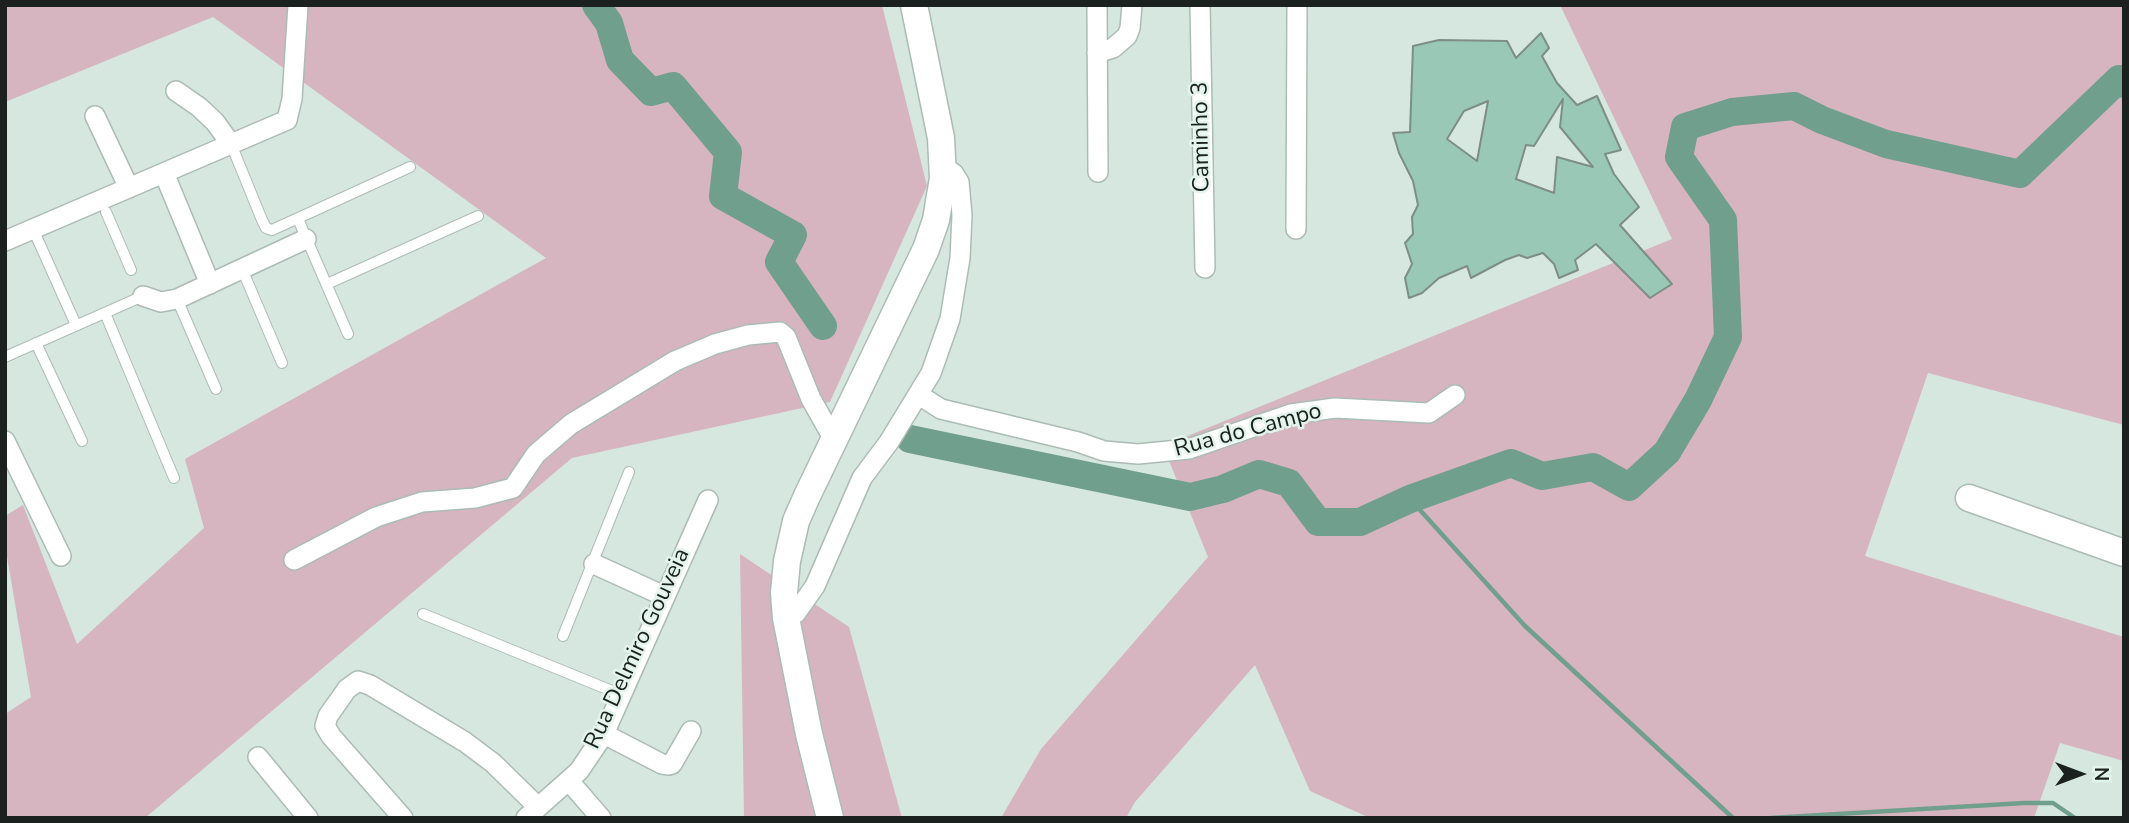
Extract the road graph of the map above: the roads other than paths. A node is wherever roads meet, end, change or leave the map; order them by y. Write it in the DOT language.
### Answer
graph roads {
  1 [pos="298,5"];
  2 [pos="914,5"];
  3 [pos="1097,5"];
  4 [pos="1132,5"];
  5 [pos="1200,5"];
  6 [pos="1297,5"];
  7 [pos="1097,52"];
  8 [pos="176,92"];
  9 [pos="95,116"];
  10 [pos="231,144"];
  11 [pos="943,166"];
  12 [pos="410,167"];
  13 [pos="1098,172"];
  14 [pos="164,173"];
  15 [pos="129,188"];
  16 [pos="104,206"];
  17 [pos="478,216"];
  18 [pos="298,219"];
  19 [pos="33,229"];
  20 [pos="1296,229"];
  21 [pos="306,239"];
  22 [pos="5,241"];
  23 [pos="1205,268"];
  24 [pos="242,269"];
  25 [pos="131,270"];
  26 [pos="210,284"];
  27 [pos="327,284"];
  28 [pos="144,296"];
  29 [pos="177,299"];
  30 [pos="105,313"];
  31 [pos="76,325"];
  32 [pos="348,334"];
  33 [pos="36,343"];
  34 [pos="5,357"];
  35 [pos="282,363"];
  36 [pos="216,389"];
  37 [pos="919,395"];
  38 [pos="1455,395"];
  39 [pos="834,438"];
  40 [pos="5,441"];
  41 [pos="82,441"];
  42 [pos="629,472"];
  43 [pos="174,478"];
  44 [pos="1969,498"];
  45 [pos="708,500"];
  46 [pos="2124,553"];
  47 [pos="61,556"];
  48 [pos="294,560"];
  49 [pos="594,565"];
  50 [pos="664,596"];
  51 [pos="423,614"];
  52 [pos="786,618"];
  53 [pos="563,636"];
  54 [pos="622,695"];
  55 [pos="691,731"];
  56 [pos="604,734"];
  57 [pos="258,757"];
  58 [pos="569,781"];
  59 [pos="532,812"];
  60 [pos="308,818"];
  61 [pos="403,818"];
  62 [pos="601,818"];
  63 [pos="830,818"];
  1 -- 10 [label="street"];
  2 -- 11 [label="main road"];
  3 -- 7 [label="street"];
  4 -- 7 [label="street"];
  5 -- 23 [label="street, Caminho 3"];
  6 -- 20 [label="street"];
  7 -- 13 [label="street"];
  8 -- 10 [label="street"];
  9 -- 15 [label="street"];
  10 -- 14 [label="street"];
  10 -- 18 [label="lane"];
  11 -- 37 [label="street"];
  11 -- 39 [label="main road"];
  12 -- 18 [label="lane"];
  14 -- 15 [label="street"];
  14 -- 26 [label="street"];
  15 -- 16 [label="street"];
  16 -- 19 [label="street"];
  16 -- 25 [label="lane"];
  17 -- 27 [label="lane"];
  18 -- 21 [label="lane"];
  19 -- 22 [label="street"];
  19 -- 31 [label="lane"];
  21 -- 24 [label="street"];
  21 -- 27 [label="lane"];
  24 -- 26 [label="street"];
  24 -- 35 [label="lane"];
  26 -- 29 [label="street"];
  27 -- 32 [label="lane"];
  28 -- 29 [label="street"];
  28 -- 30 [label="lane"];
  29 -- 36 [label="lane"];
  30 -- 31 [label="lane"];
  30 -- 43 [label="lane"];
  31 -- 33 [label="lane"];
  33 -- 34 [label="lane"];
  33 -- 41 [label="lane"];
  37 -- 38 [label="street, Rua do Campo"];
  37 -- 52 [label="street"];
  39 -- 48 [label="street"];
  39 -- 52 [label="main road"];
  40 -- 47 [label="street"];
  42 -- 49 [label="lane"];
  44 -- 46 [label="main road"];
  45 -- 50 [label="street, Rua Delmiro Gouveia"];
  49 -- 50 [label="street"];
  49 -- 53 [label="lane"];
  50 -- 54 [label="street, Rua Delmiro Gouveia"];
  51 -- 54 [label="lane"];
  52 -- 63 [label="main road"];
  54 -- 56 [label="street, Rua Delmiro Gouveia"];
  55 -- 56 [label="street"];
  56 -- 58 [label="street, Rua Delmiro Gouveia"];
  57 -- 60 [label="street"];
  58 -- 59 [label="street, Rua Delmiro Gouveia"];
  58 -- 62 [label="street"];
  59 -- 61 [label="street"];
}
